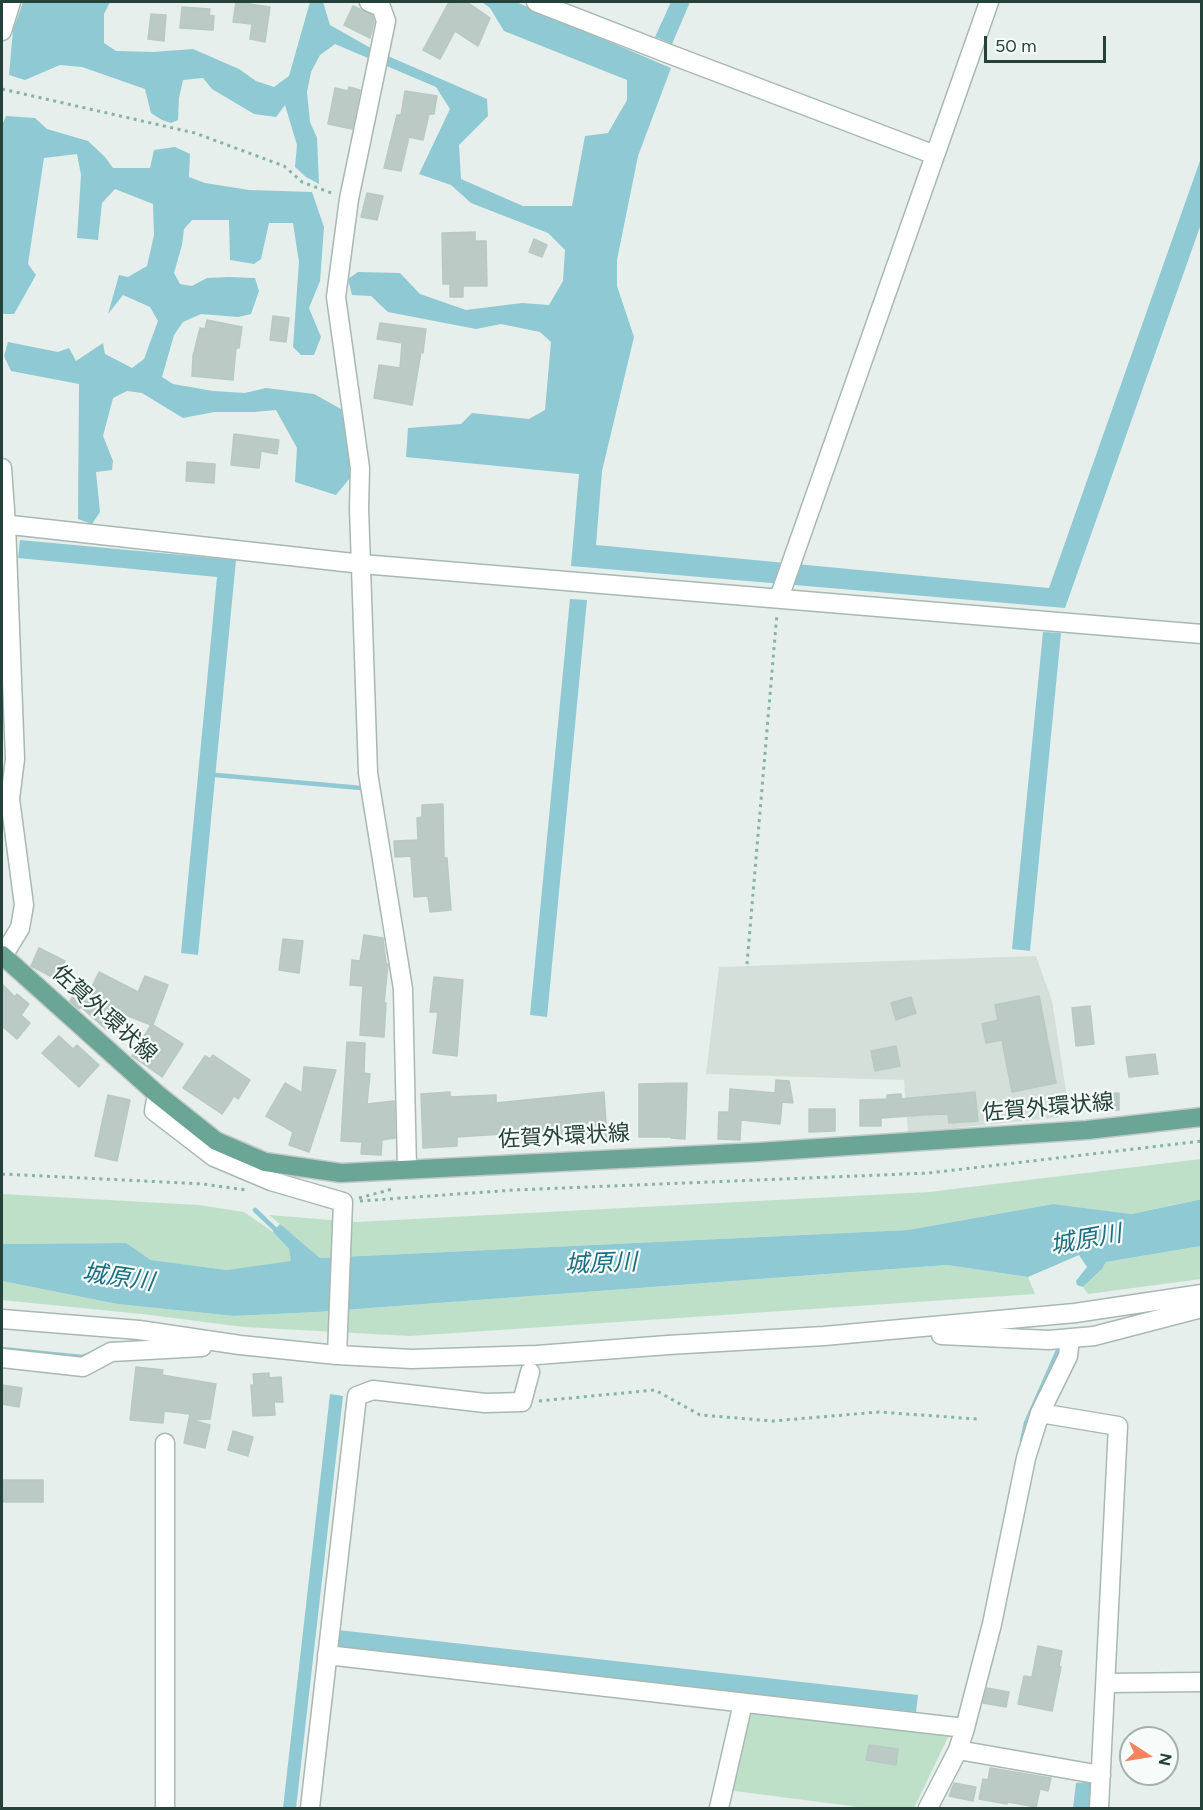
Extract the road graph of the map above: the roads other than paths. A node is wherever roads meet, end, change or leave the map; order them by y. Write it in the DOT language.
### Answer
graph roads {
  1 [pos="11,2"];
  2 [pos="369,2"];
  3 [pos="536,2"];
  4 [pos="989,2"];
  5 [pos="2,31"];
  6 [pos="935,155"];
  7 [pos="2,468"];
  8 [pos="4,524"];
  9 [pos="362,564"];
  10 [pos="779,598"];
  11 [pos="1202,634"];
  12 [pos="2,955"];
  13 [pos="157,1094"];
  14 [pos="1202,1117"];
  15 [pos="406,1169"];
  16 [pos="1202,1294"];
  17 [pos="1202,1308"];
  18 [pos="2,1319"];
  19 [pos="910,1328"];
  20 [pos="1070,1338"];
  21 [pos="240,1345"];
  22 [pos="338,1355"];
  23 [pos="2,1358"];
  24 [pos="530,1372"];
  25 [pos="1040,1413"];
  26 [pos="165,1443"];
  27 [pos="327,1655"];
  28 [pos="1202,1682"];
  29 [pos="1106,1683"];
  30 [pos="743,1702"];
  31 [pos="965,1728"];
  32 [pos="958,1750"];
  33 [pos="1101,1775"];
  34 [pos="165,1809"];
  35 [pos="310,1809"];
  36 [pos="719,1809"];
  37 [pos="928,1809"];
  38 [pos="1099,1809"];
  1 -- 5 [label="street"];
  2 -- 9 [label="street"];
  3 -- 6 [label="street"];
  4 -- 6 [label="street"];
  6 -- 10 [label="street"];
  7 -- 8 [label="street"];
  8 -- 9 [label="street"];
  8 -- 12 [label="street"];
  9 -- 10 [label="street"];
  9 -- 15 [label="street"];
  10 -- 11 [label="street"];
  12 -- 13 [label="main road, 佐賀外環状線"];
  13 -- 15 [label="main road, 佐賀外環状線"];
  13 -- 22 [label="street"];
  14 -- 15 [label="main road, 佐賀外環状線"];
  16 -- 19 [label="street"];
  17 -- 20 [label="street"];
  18 -- 21 [label="street"];
  19 -- 20 [label="street"];
  19 -- 22 [label="street"];
  20 -- 25 [label="street"];
  21 -- 22 [label="street"];
  21 -- 23 [label="street"];
  24 -- 27 [label="street"];
  25 -- 29 [label="street"];
  25 -- 31 [label="street"];
  26 -- 34 [label="street"];
  27 -- 30 [label="street"];
  27 -- 35 [label="street"];
  28 -- 29 [label="street"];
  29 -- 33 [label="street"];
  30 -- 31 [label="street"];
  30 -- 36 [label="street"];
  31 -- 32 [label="street"];
  32 -- 33 [label="street"];
  32 -- 37 [label="street"];
  33 -- 38 [label="street"];
}
